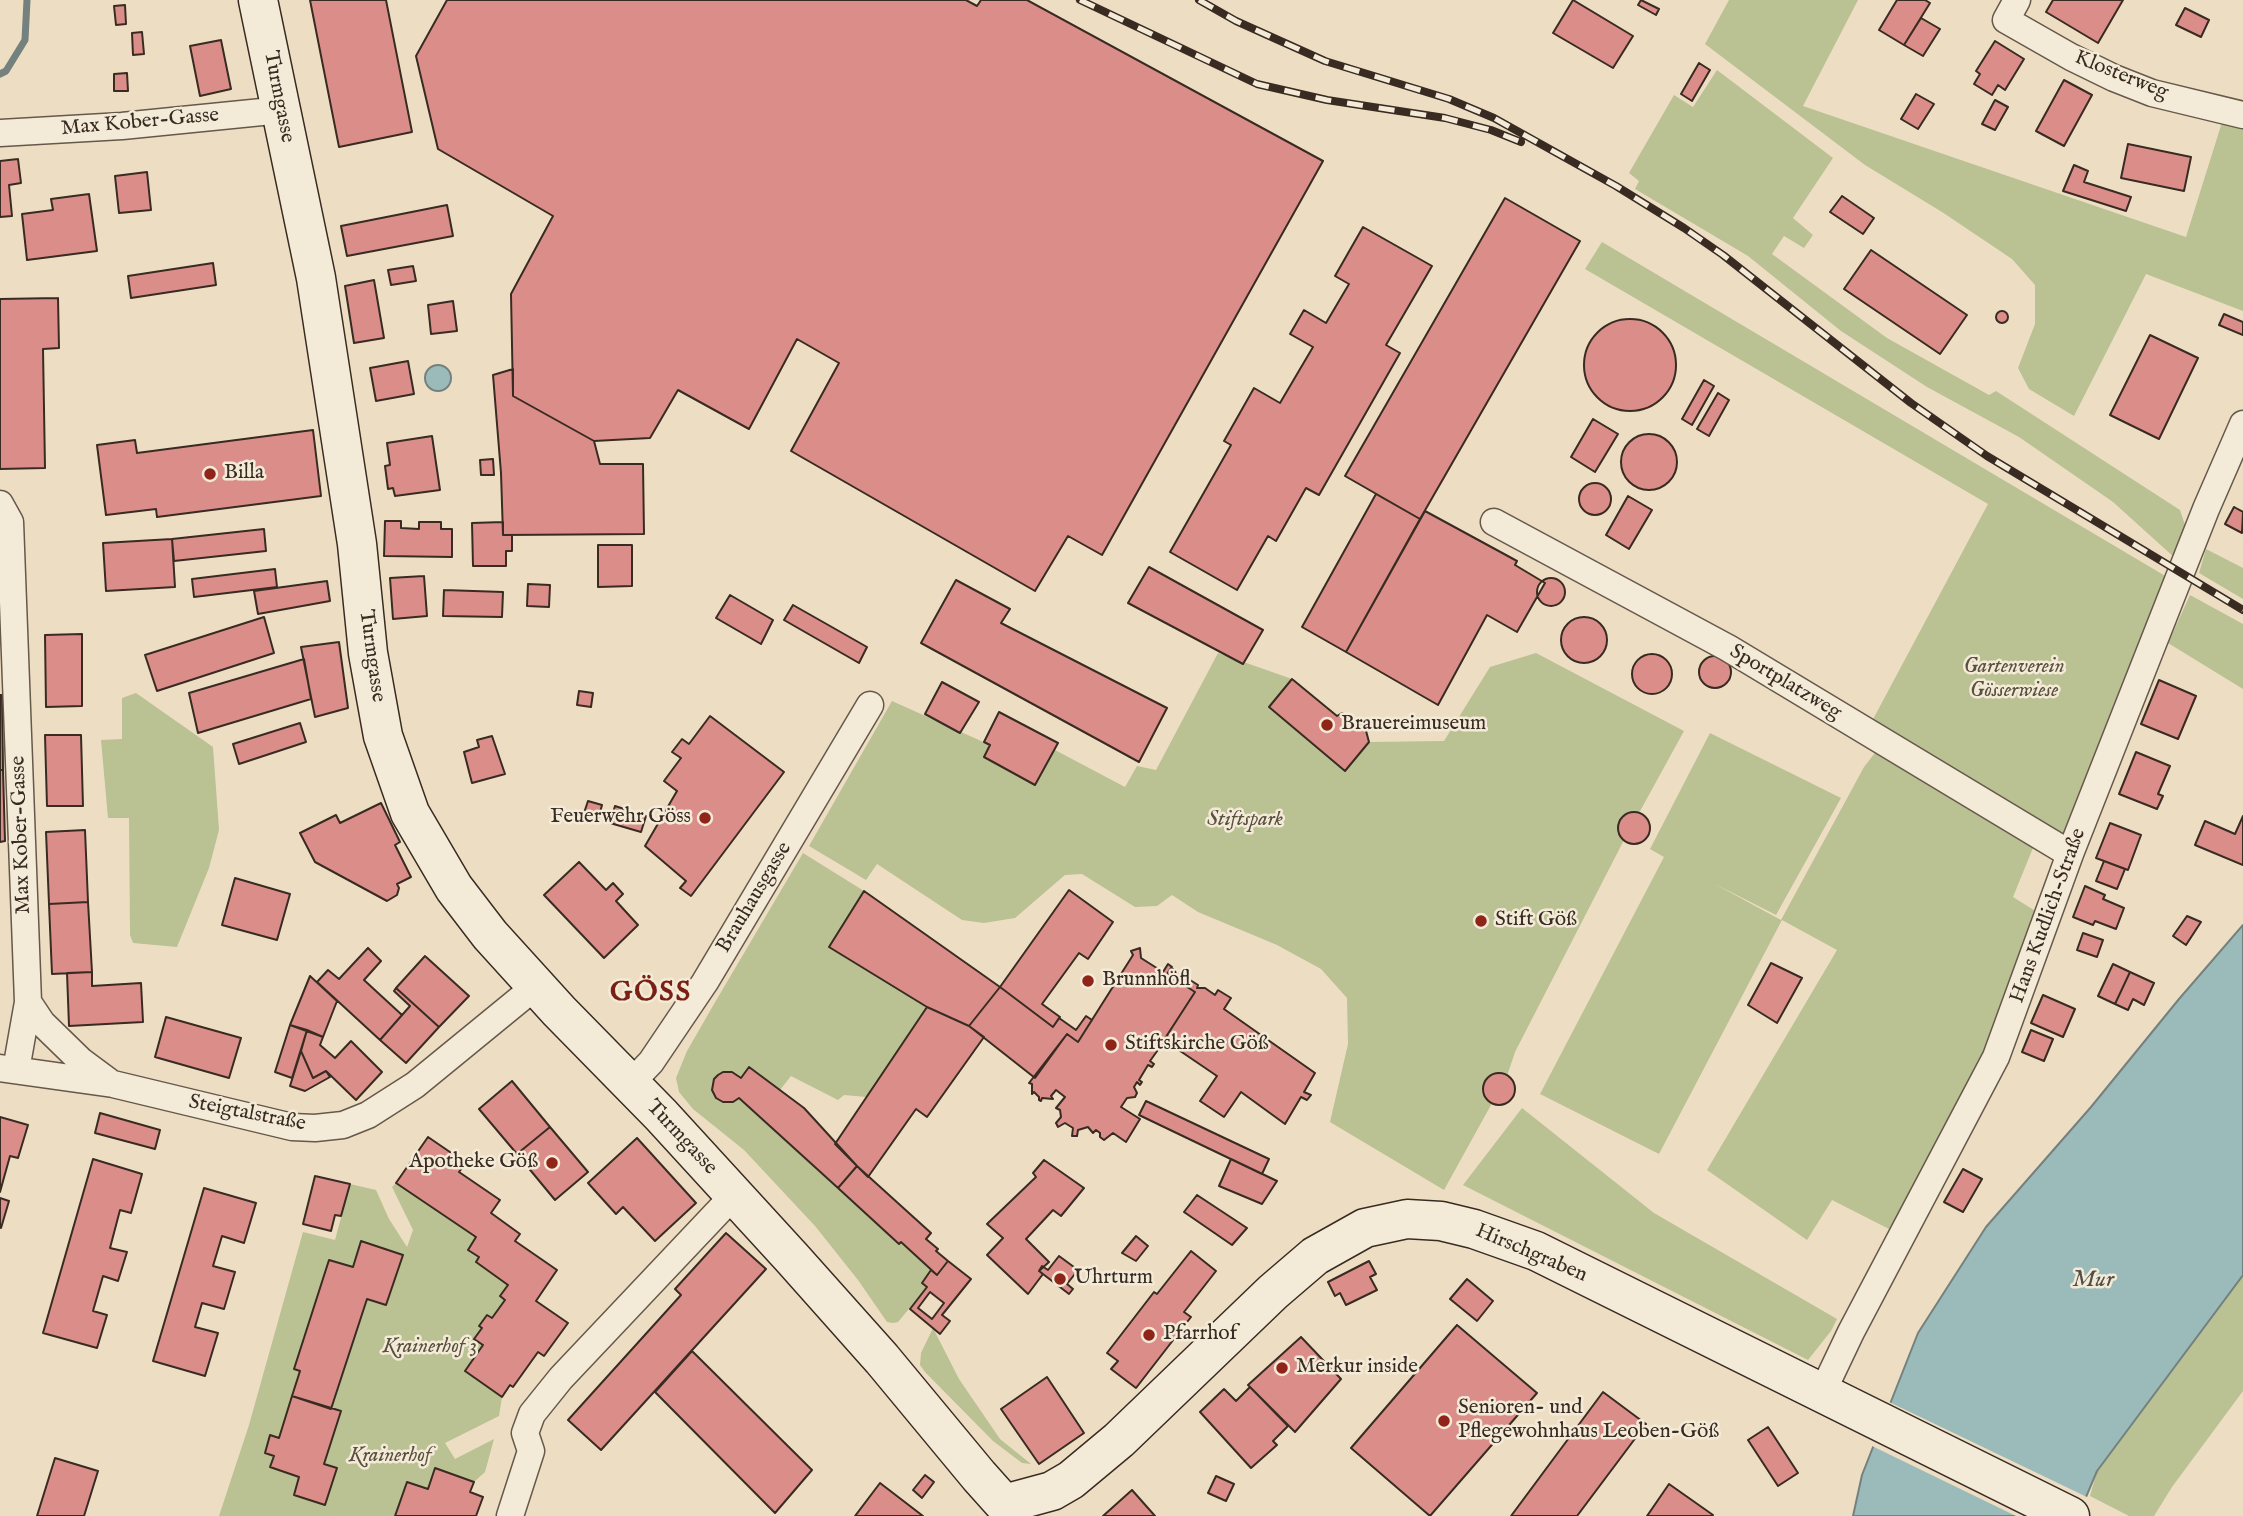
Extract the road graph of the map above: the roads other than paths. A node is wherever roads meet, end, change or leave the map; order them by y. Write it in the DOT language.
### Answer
graph roads {
  1 [pos="258,0"];
  2 [pos="2012,10"];
  3 [pos="280,108"];
  4 [pos="2243,115"];
  5 [pos="0,133"];
  6 [pos="2243,424"];
  7 [pos="0,503"];
  8 [pos="1494,522"];
  9 [pos="870,705"];
  10 [pos="2070,854"];
  11 [pos="536,986"];
  12 [pos="28,1002"];
  13 [pos="8,1069"];
  14 [pos="113,1084"];
  15 [pos="630,1084"];
  16 [pos="734,1195"];
  17 [pos="1822,1393"];
  18 [pos="1003,1512"];
  19 [pos="510,1516"];
  20 [pos="2070,1516"];
  1 -- 3 [label="main road, Turmgasse"];
  2 -- 4 [label="street, Klosterweg"];
  3 -- 5 [label="street, Max Kober-Gasse"];
  3 -- 11 [label="main road, Turmgasse"];
  6 -- 10 [label="street, Hans Kudlich-Straße"];
  7 -- 12 [label="street, Max Kober-Gasse"];
  8 -- 10 [label="street, Sportplatzweg"];
  9 -- 15 [label="street, Brauhausgasse"];
  10 -- 17 [label="street, Hans Kudlich-Straße"];
  11 -- 14 [label="street, Steigtalstraße"];
  11 -- 15 [label="main road, Turmgasse"];
  12 -- 13 [label="street, Max Kober-Gasse"];
  12 -- 14 [label="street"];
  13 -- 14 [label="street, Steigtalstraße"];
  15 -- 16 [label="main road, Turmgasse"];
  16 -- 18 [label="main road, Turmgasse"];
  16 -- 19 [label="street, Turmgasse"];
  17 -- 18 [label="main road, Hirschgraben"];
  17 -- 20 [label="main road, Hirschgraben"];
}
